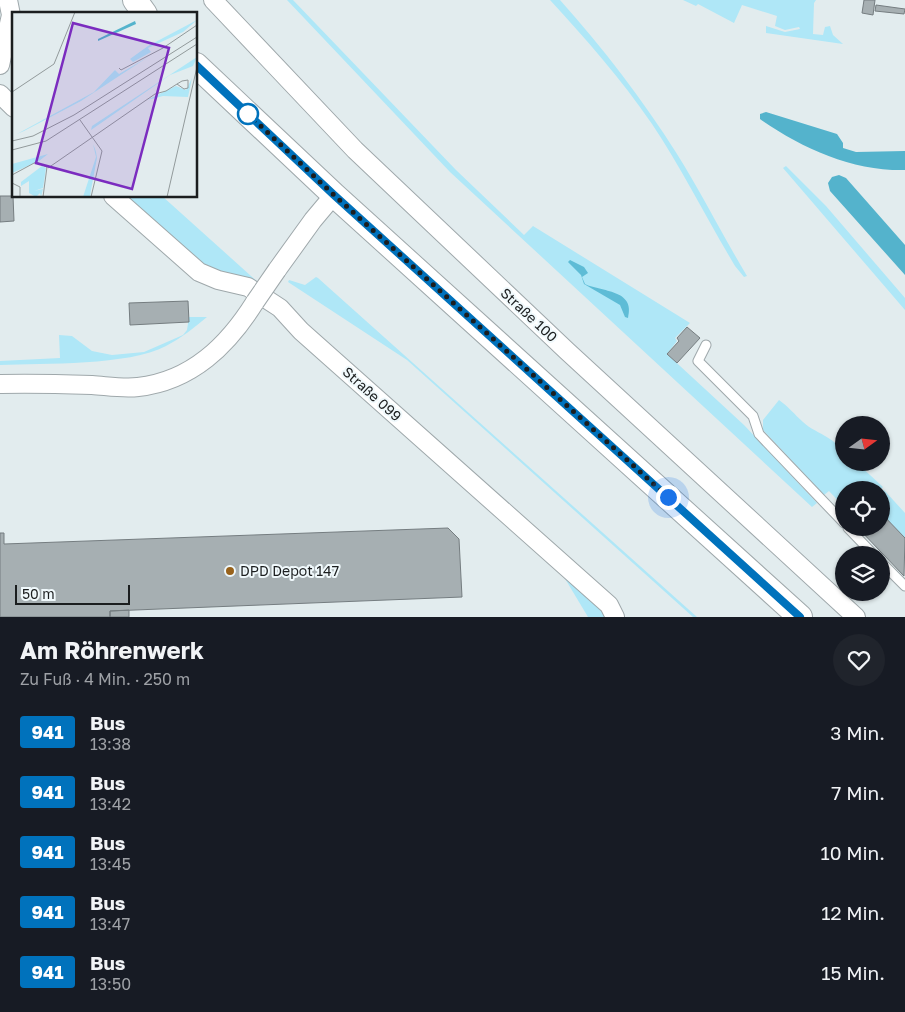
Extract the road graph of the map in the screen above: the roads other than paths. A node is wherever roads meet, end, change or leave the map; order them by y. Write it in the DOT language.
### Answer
graph roads {
  1 [pos="8,0"];
  2 [pos="135,0"];
  3 [pos="213,0"];
  4 [pos="144,12"];
  5 [pos="0,66"];
  6 [pos="198,67"];
  7 [pos="0,94"];
  8 [pos="12,106"];
  9 [pos="334,195"];
  10 [pos="114,198"];
  11 [pos="706,344"];
  12 [pos="0,384"];
  13 [pos="835,514"];
  14 [pos="856,536"];
  15 [pos="865,546"];
  16 [pos="890,571"];
  17 [pos="905,586"];
  18 [pos="615,617"];
  19 [pos="800,617"];
  20 [pos="856,617"];
  1 -- 5 [label="street"];
  2 -- 4 [label="main road"];
  3 -- 20 [label="street, Straße 100"];
  6 -- 9 [label="main road"];
  7 -- 8 [label="street"];
  9 -- 12 [label="street, bridge"];
  9 -- 19 [label="main road"];
  10 -- 18 [label="street, Straße 099"];
  11 -- 13 [label="lane"];
  14 -- 15 [label="lane"];
  16 -- 17 [label="lane"];
}
